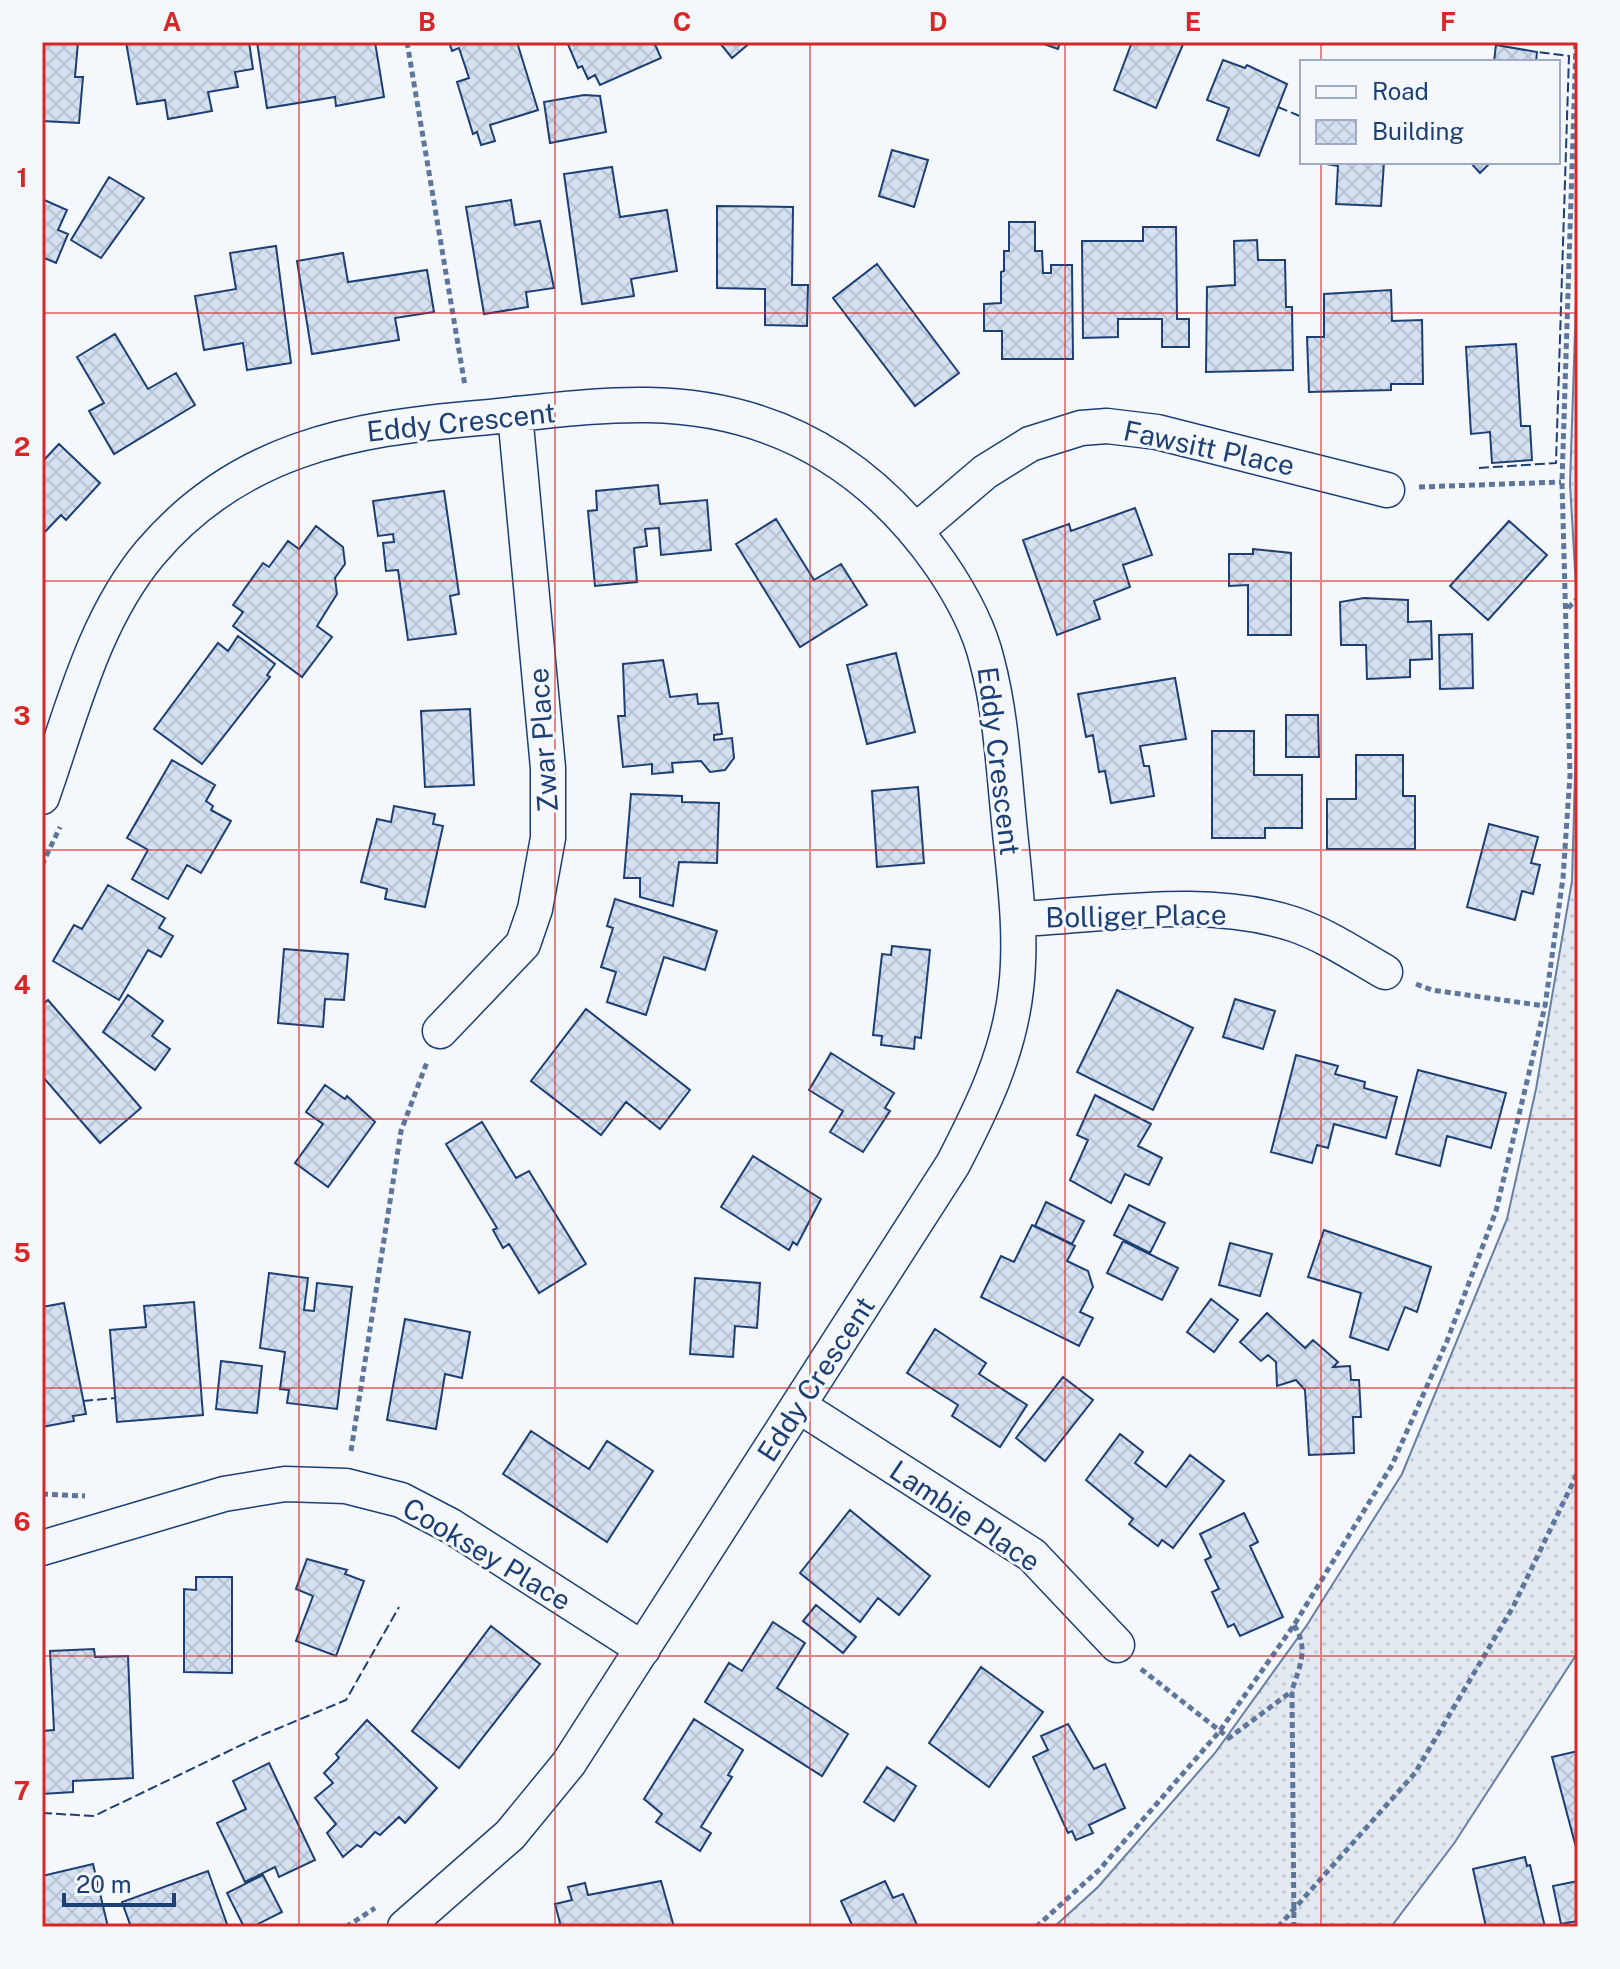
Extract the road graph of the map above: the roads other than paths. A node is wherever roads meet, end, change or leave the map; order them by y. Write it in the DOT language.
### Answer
graph roads {
  1 [pos="515,414"];
  2 [pos="1387,490"];
  3 [pos="917,530"];
  4 [pos="51,811"];
  5 [pos="1018,919"];
  6 [pos="1385,972"];
  7 [pos="440,1031"];
  8 [pos="799,1406"];
  9 [pos="42,1548"];
  10 [pos="1117,1645"];
  11 [pos="643,1649"];
  12 [pos="405,1927"];
  1 -- 3 [label="street, Eddy Crescent"];
  1 -- 4 [label="street, Eddy Crescent"];
  1 -- 7 [label="street, Zwar Place"];
  2 -- 3 [label="street, Fawsitt Place"];
  3 -- 5 [label="street, Eddy Crescent"];
  5 -- 6 [label="street, Bolliger Place"];
  5 -- 8 [label="street, Eddy Crescent"];
  8 -- 10 [label="street, Lambie Place"];
  8 -- 11 [label="street, Eddy Crescent"];
  9 -- 11 [label="street, Cooksey Place"];
  11 -- 12 [label="street, Eddy Crescent"];
}
